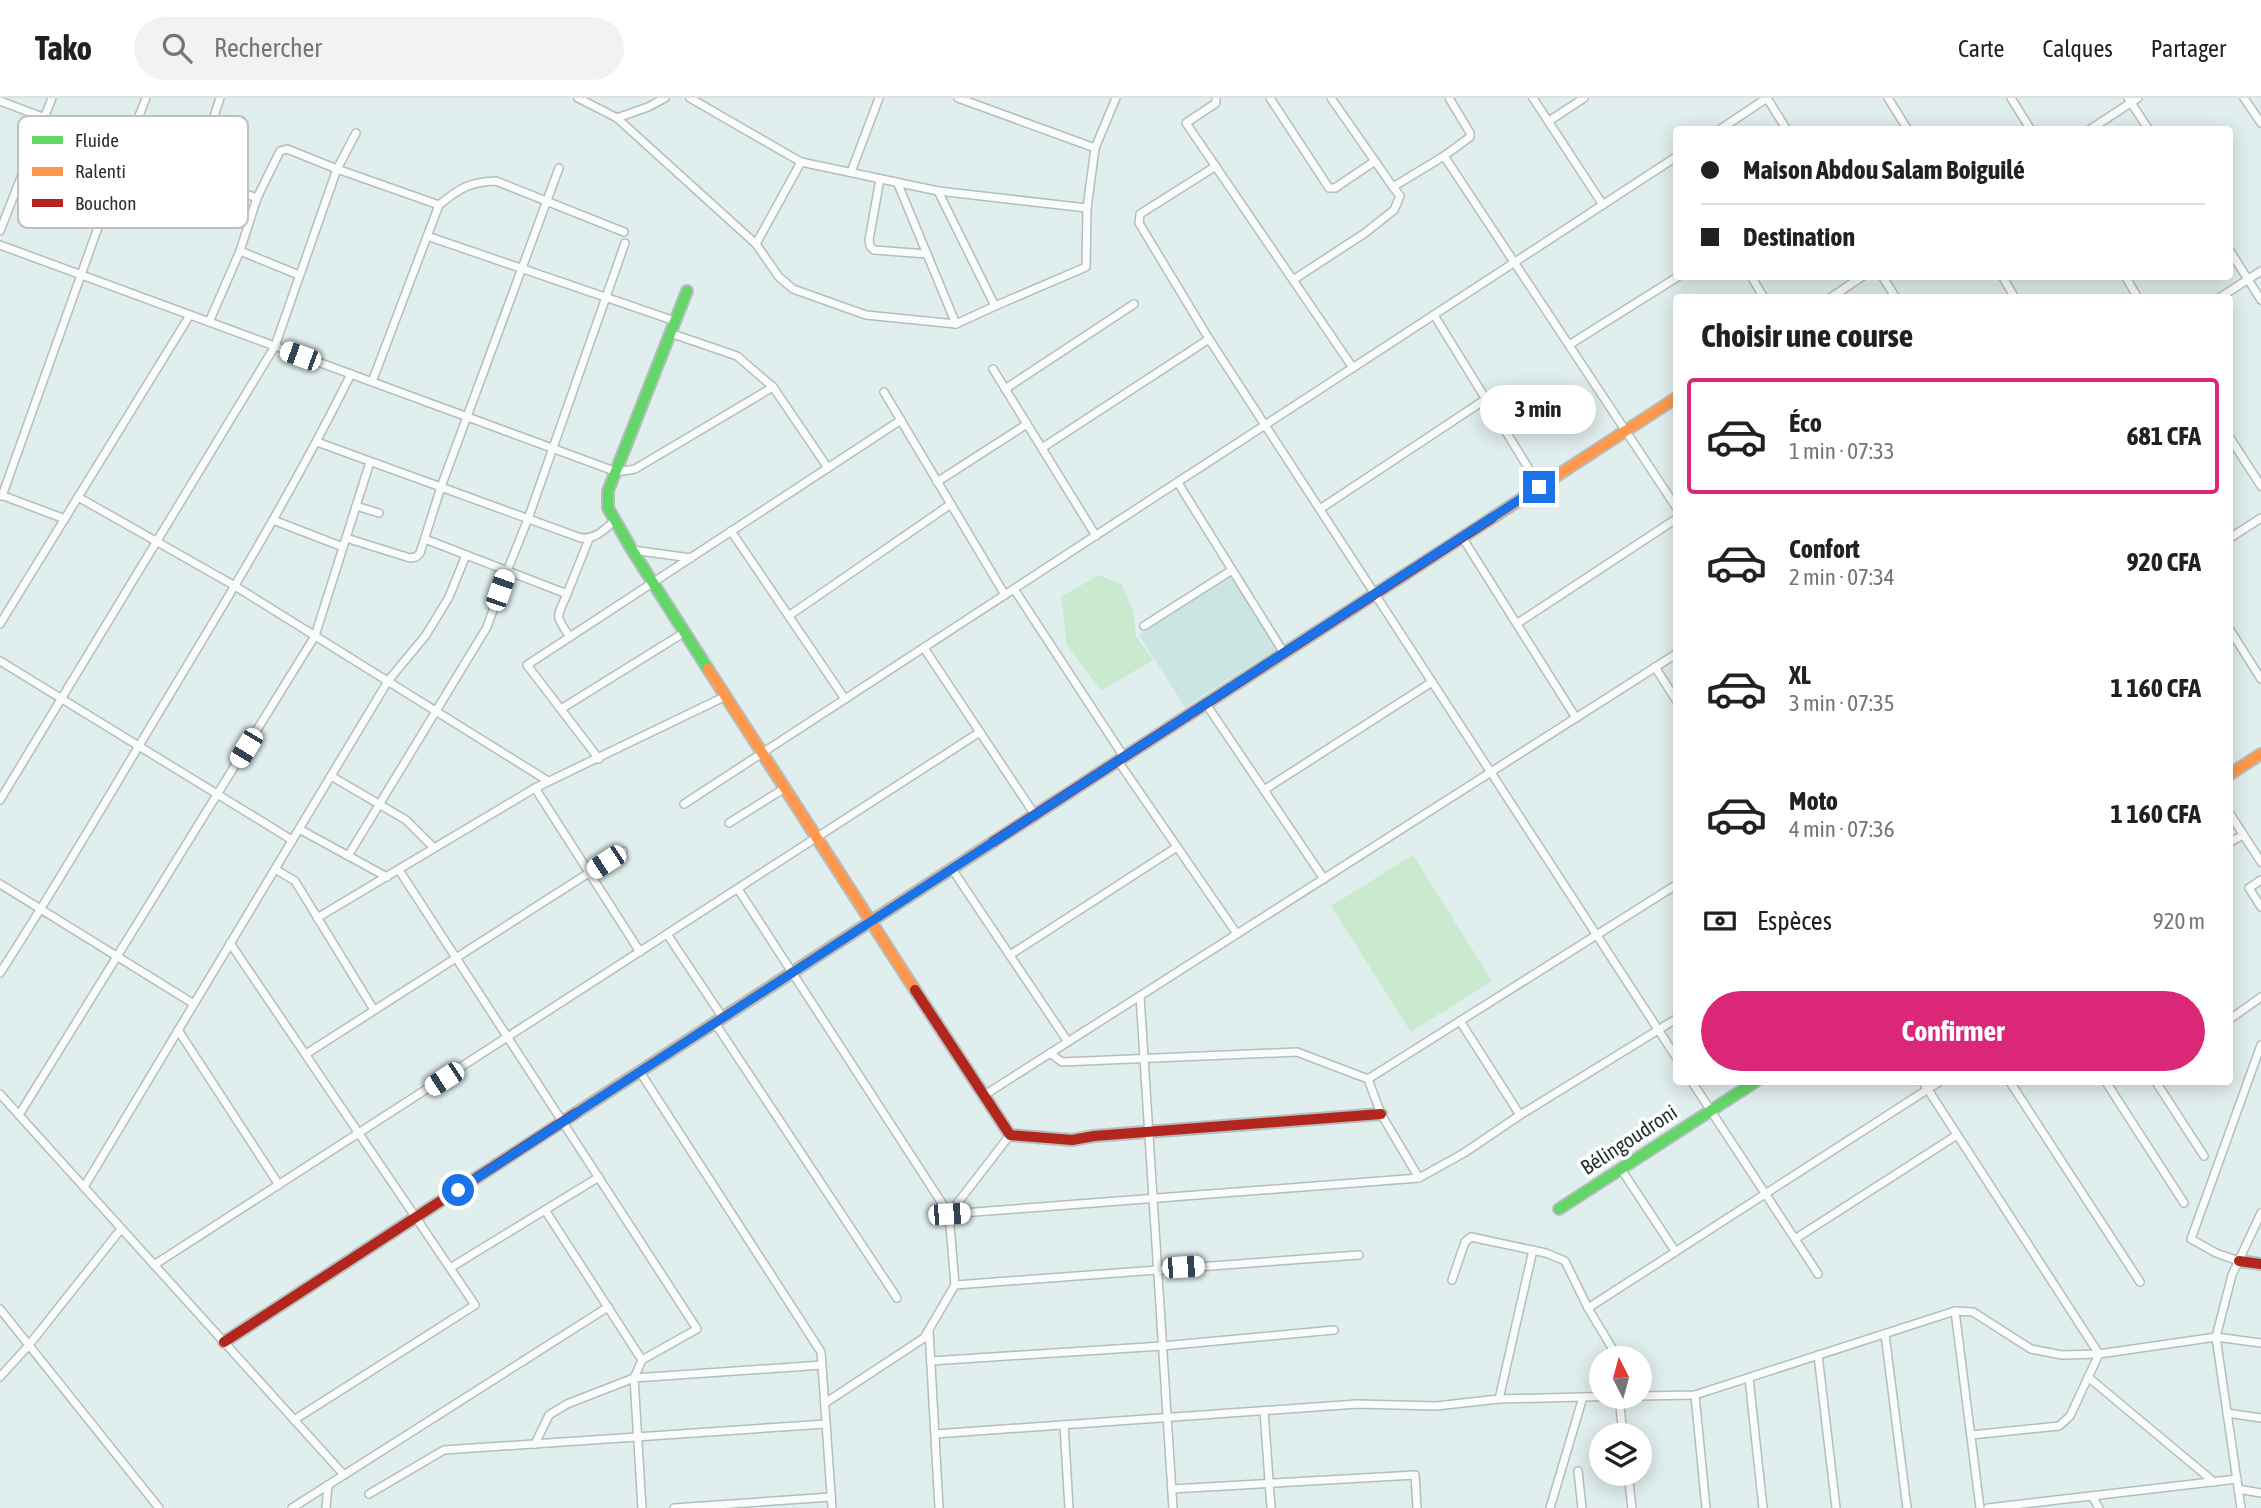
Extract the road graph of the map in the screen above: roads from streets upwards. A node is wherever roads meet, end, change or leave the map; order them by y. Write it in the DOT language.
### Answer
graph roads {
  1 [pos="52,98"];
  2 [pos="146,98"];
  3 [pos="220,98"];
  4 [pos="578,98"];
  5 [pos="664,98"];
  6 [pos="690,98"];
  7 [pos="879,98"];
  8 [pos="958,98"];
  9 [pos="1116,98"];
  10 [pos="1216,98"];
  11 [pos="1270,98"];
  12 [pos="1331,98"];
  13 [pos="1449,98"];
  14 [pos="1533,98"];
  15 [pos="1584,98"];
  16 [pos="1767,98"];
  17 [pos="1888,98"];
  18 [pos="2011,98"];
  19 [pos="2244,98"];
  20 [pos="2132,100"];
  21 [pos="0,101"];
  22 [pos="39,116"];
  23 [pos="45,116"];
  24 [pos="139,116"];
  25 [pos="214,116"];
  26 [pos="617,118"];
  27 [pos="1549,121"];
  28 [pos="2261,123"];
  29 [pos="1725,126"];
  30 [pos="1784,126"];
  31 [pos="1906,126"];
  32 [pos="2028,126"];
  33 [pos="2095,126"];
  34 [pos="2147,126"];
  35 [pos="356,132"];
  36 [pos="1094,148"];
  37 [pos="1444,156"];
  38 [pos="1375,161"];
  39 [pos="1673,161"];
  40 [pos="801,162"];
  41 [pos="1216,166"];
  42 [pos="559,168"];
  43 [pos="337,169"];
  44 [pos="851,172"];
  45 [pos="880,179"];
  46 [pos="898,184"];
  47 [pos="18,185"];
  48 [pos="1393,187"];
  49 [pos="938,191"];
  50 [pos="248,195"];
  51 [pos="257,198"];
  52 [pos="547,201"];
  53 [pos="439,205"];
  54 [pos="1603,205"];
  55 [pos="1087,208"];
  56 [pos="248,226"];
  57 [pos="98,228"];
  58 [pos="247,228"];
  59 [pos="0,231"];
  60 [pos="624,232"];
  61 [pos="427,236"];
  62 [pos="625,243"];
  63 [pos="756,244"];
  64 [pos="0,245"];
  65 [pos="240,251"];
  66 [pos="927,254"];
  67 [pos="2233,256"];
  68 [pos="1514,263"];
  69 [pos="522,269"];
  70 [pos="2261,271"];
  71 [pos="81,275"];
  72 [pos="299,275"];
  73 [pos="2248,279"];
  74 [pos="1293,280"];
  75 [pos="1673,280"];
  76 [pos="1857,280"];
  77 [pos="687,291"];
  78 [pos="1836,294"];
  79 [pos="2225,294"];
  80 [pos="607,298"];
  81 [pos="2261,300"];
  82 [pos="1134,304"];
  83 [pos="995,306"];
  84 [pos="190,315"];
  85 [pos="1434,315"];
  86 [pos="675,321"];
  87 [pos="209,322"];
  88 [pos="956,324"];
  89 [pos="670,333"];
  90 [pos="1209,339"];
  91 [pos="1569,345"];
  92 [pos="275,346"];
  93 [pos="1353,368"];
  94 [pos="993,369"];
  95 [pos="351,374"];
  96 [pos="372,382"];
  97 [pos="773,387"];
  98 [pos="1005,389"];
  99 [pos="884,392"];
  100 [pos="1486,399"];
  101 [pos="1673,400"];
  102 [pos="467,417"];
  103 [pos="901,421"];
  104 [pos="1027,424"];
  105 [pos="1265,425"];
  106 [pos="1626,431"];
  107 [pos="317,442"];
  108 [pos="2233,444"];
  109 [pos="1042,448"];
  110 [pos="553,449"];
  111 [pos="370,462"];
  112 [pos="828,468"];
  113 [pos="617,472"];
  114 [pos="937,482"];
  115 [pos="1178,482"];
  116 [pos="2261,486"];
  117 [pos="441,487"];
  118 [pos="1539,487"];
  119 [pos="1,496"];
  120 [pos="78,497"];
  121 [pos="1673,502"];
  122 [pos="951,504"];
  123 [pos="356,506"];
  124 [pos="1320,509"];
  125 [pos="379,513"];
  126 [pos="2261,518"];
  127 [pos="65,519"];
  128 [pos="528,519"];
  129 [pos="273,520"];
  130 [pos="614,521"];
  131 [pos="1673,521"];
  132 [pos="732,531"];
  133 [pos="1096,536"];
  134 [pos="2233,536"];
  135 [pos="1462,537"];
  136 [pos="346,538"];
  137 [pos="425,539"];
  138 [pos="589,539"];
  139 [pos="156,543"];
  140 [pos="344,547"];
  141 [pos="632,550"];
  142 [pos="466,555"];
  143 [pos="691,558"];
  144 [pos="1232,570"];
  145 [pos="507,571"];
  146 [pos="654,582"];
  147 [pos="235,586"];
  148 [pos="1014,589"];
  149 [pos="567,594"];
  150 [pos="1375,594"];
  151 [pos="1005,595"];
  152 [pos="4,609"];
  153 [pos="790,615"];
  154 [pos="1518,623"];
  155 [pos="0,624"];
  156 [pos="1143,626"];
  157 [pos="685,632"];
  158 [pos="2233,635"];
  159 [pos="315,636"];
  160 [pos="570,638"];
  161 [pos="924,648"];
  162 [pos="1284,653"];
  163 [pos="1673,656"];
  164 [pos="0,661"];
  165 [pos="1656,667"];
  166 [pos="2261,679"];
  167 [pos="388,681"];
  168 [pos="1432,682"];
  169 [pos="1673,695"];
  170 [pos="726,696"];
  171 [pos="61,699"];
  172 [pos="845,699"];
  173 [pos="1206,704"];
  174 [pos="561,709"];
  175 [pos="436,712"];
  176 [pos="1576,718"];
  177 [pos="980,732"];
  178 [pos="139,746"];
  179 [pos="763,753"];
  180 [pos="2261,754"];
  181 [pos="599,759"];
  182 [pos="1121,759"];
  183 [pos="1491,772"];
  184 [pos="2233,772"];
  185 [pos="331,776"];
  186 [pos="548,782"];
  187 [pos="536,788"];
  188 [pos="785,788"];
  189 [pos="1264,790"];
  190 [pos="218,795"];
  191 [pos="0,800"];
  192 [pos="379,803"];
  193 [pos="684,804"];
  194 [pos="1035,815"];
  195 [pos="2233,819"];
  196 [pos="729,823"];
  197 [pos="299,829"];
  198 [pos="2243,835"];
  199 [pos="817,837"];
  200 [pos="292,840"];
  201 [pos="2233,840"];
  202 [pos="1177,846"];
  203 [pos="433,847"];
  204 [pos="623,850"];
  205 [pos="348,856"];
  206 [pos="2261,863"];
  207 [pos="275,869"];
  208 [pos="952,869"];
  209 [pos="399,870"];
  210 [pos="589,873"];
  211 [pos="387,877"];
  212 [pos="1324,879"];
  213 [pos="2261,880"];
  214 [pos="0,884"];
  215 [pos="1673,887"];
  216 [pos="738,889"];
  217 [pos="2261,907"];
  218 [pos="41,909"];
  219 [pos="317,918"];
  220 [pos="871,921"];
  221 [pos="667,934"];
  222 [pos="1237,934"];
  223 [pos="1597,935"];
  224 [pos="230,943"];
  225 [pos="640,952"];
  226 [pos="1010,955"];
  227 [pos="116,956"];
  228 [pos="456,958"];
  229 [pos="793,972"];
  230 [pos="0,973"];
  231 [pos="1140,996"];
  232 [pos="2261,997"];
  233 [pos="194,1004"];
  234 [pos="374,1010"];
  235 [pos="2233,1017"];
  236 [pos="719,1021"];
  237 [pos="1460,1021"];
  238 [pos="1673,1021"];
  239 [pos="178,1030"];
  240 [pos="1659,1030"];
  241 [pos="508,1037"];
  242 [pos="1068,1042"];
  243 [pos="2261,1045"];
  244 [pos="1673,1052"];
  245 [pos="306,1054"];
  246 [pos="1050,1054"];
  247 [pos="1144,1058"];
  248 [pos="640,1072"];
  249 [pos="1368,1079"];
  250 [pos="1694,1085"];
  251 [pos="1750,1085"];
  252 [pos="1925,1085"];
  253 [pos="2012,1085"];
  254 [pos="2108,1085"];
  255 [pos="2158,1085"];
  256 [pos="0,1094"];
  257 [pos="983,1096"];
  258 [pos="1711,1110"];
  259 [pos="1381,1114"];
  260 [pos="19,1115"];
  261 [pos="1520,1115"];
  262 [pos="563,1122"];
  263 [pos="359,1133"];
  264 [pos="1149,1133"];
  265 [pos="1010,1135"];
  266 [pos="1957,1135"];
  267 [pos="2204,1156"];
  268 [pos="1620,1169"];
  269 [pos="599,1177"];
  270 [pos="1419,1178"];
  271 [pos="279,1185"];
  272 [pos="84,1187"];
  273 [pos="1765,1194"];
  274 [pos="1153,1198"];
  275 [pos="2184,1203"];
  276 [pos="1559,1209"];
  277 [pos="545,1210"];
  278 [pos="2261,1213"];
  279 [pos="949,1214"];
  280 [pos="416,1217"];
  281 [pos="121,1228"];
  282 [pos="1795,1239"];
  283 [pos="1533,1250"];
  284 [pos="1675,1251"];
  285 [pos="1359,1255"];
  286 [pos="2239,1261"];
  287 [pos="2261,1264"];
  288 [pos="155,1265"];
  289 [pos="450,1268"];
  290 [pos="1158,1269"];
  291 [pos="1818,1274"];
  292 [pos="1452,1280"];
  293 [pos="2140,1282"];
  294 [pos="955,1285"];
  295 [pos="897,1298"];
  296 [pos="608,1307"];
  297 [pos="1588,1308"];
  298 [pos="0,1309"];
  299 [pos="1955,1311"];
  300 [pos="929,1329"];
  301 [pos="1334,1330"];
  302 [pos="1885,1334"];
  303 [pos="2216,1337"];
  304 [pos="224,1342"];
  305 [pos="2261,1343"];
  306 [pos="29,1346"];
  307 [pos="1163,1346"];
  308 [pos="1609,1346"];
  309 [pos="2099,1354"];
  310 [pos="1818,1355"];
  311 [pos="642,1360"];
  312 [pos="931,1361"];
  313 [pos="822,1366"];
  314 [pos="0,1377"];
  315 [pos="2088,1377"];
  316 [pos="634,1378"];
  317 [pos="1749,1378"];
  318 [pos="1695,1395"];
  319 [pos="1652,1396"];
  320 [pos="1583,1397"];
  321 [pos="1589,1397"];
  322 [pos="1499,1399"];
  323 [pos="825,1403"];
  324 [pos="1264,1411"];
  325 [pos="2227,1413"];
  326 [pos="1167,1418"];
  327 [pos="2261,1418"];
  328 [pos="295,1420"];
  329 [pos="826,1424"];
  330 [pos="1064,1425"];
  331 [pos="935,1434"];
  332 [pos="1971,1435"];
  333 [pos="637,1437"];
  334 [pos="535,1444"];
  335 [pos="1578,1471"];
  336 [pos="344,1475"];
  337 [pos="2237,1479"];
  338 [pos="2214,1482"];
  339 [pos="1269,1484"];
  340 [pos="328,1485"];
  341 [pos="1629,1486"];
  342 [pos="1172,1489"];
  343 [pos="2238,1489"];
  344 [pos="2261,1493"];
  345 [pos="369,1494"];
  346 [pos="2092,1496"];
  347 [pos="831,1497"];
  348 [pos="159,1508"];
  349 [pos="292,1508"];
  350 [pos="326,1508"];
  351 [pos="642,1508"];
  352 [pos="674,1508"];
  353 [pos="832,1508"];
  354 [pos="939,1508"];
  355 [pos="1069,1508"];
  356 [pos="1173,1508"];
  357 [pos="1271,1508"];
  358 [pos="1417,1508"];
  359 [pos="1550,1508"];
  360 [pos="1582,1508"];
  361 [pos="1632,1508"];
  362 [pos="1706,1508"];
  363 [pos="1763,1508"];
  364 [pos="1836,1508"];
  365 [pos="1907,1508"];
  366 [pos="1980,1508"];
  367 [pos="1989,1508"];
  368 [pos="2099,1508"];
  369 [pos="2241,1508"];
  1 -- 23 [label="street"];
  2 -- 24 [label="street"];
  3 -- 25 [label="street"];
  4 -- 26 [label="street"];
  5 -- 26 [label="street"];
  6 -- 40 [label="street"];
  7 -- 44 [label="street"];
  8 -- 36 [label="street"];
  9 -- 36 [label="street"];
  10 -- 41 [label="street"];
  11 -- 38 [label="street"];
  12 -- 38 [label="street"];
  13 -- 37 [label="street"];
  14 -- 27 [label="street"];
  15 -- 27 [label="street"];
  16 -- 29 [label="street"];
  16 -- 30 [label="street"];
  17 -- 31 [label="street"];
  18 -- 32 [label="street"];
  19 -- 28 [label="street"];
  20 -- 33 [label="street"];
  20 -- 34 [label="street"];
  21 -- 22 [label="street"];
  26 -- 63 [label="street"];
  27 -- 54 [label="street"];
  35 -- 43 [label="street"];
  36 -- 55 [label="street"];
  37 -- 48 [label="street"];
  37 -- 68 [label="street"];
  38 -- 48 [label="street"];
  39 -- 54 [label="street"];
  40 -- 44 [label="street"];
  40 -- 63 [label="street"];
  41 -- 74 [label="street"];
  41 -- 90 [label="street"];
  42 -- 52 [label="street"];
  43 -- 51 [label="street"];
  43 -- 53 [label="street"];
  43 -- 72 [label="street"];
  44 -- 45 [label="street"];
  45 -- 46 [label="street"];
  45 -- 66 [label="street"];
  46 -- 49 [label="street"];
  46 -- 66 [label="street"];
  47 -- 59 [label="street"];
  48 -- 74 [label="street"];
  49 -- 55 [label="street"];
  49 -- 83 [label="street"];
  50 -- 51 [label="street"];
  51 -- 56 [label="street"];
  52 -- 53 [label="street"];
  52 -- 60 [label="street"];
  52 -- 69 [label="street"];
  53 -- 61 [label="street"];
  54 -- 68 [label="street"];
  55 -- 83 [label="street"];
  57 -- 71 [label="street"];
  58 -- 65 [label="street"];
  61 -- 69 [label="street"];
  61 -- 96 [label="street"];
  62 -- 80 [label="street"];
  63 -- 88 [label="street"];
  64 -- 71 [label="street"];
  65 -- 72 [label="street"];
  65 -- 87 [label="street"];
  66 -- 88 [label="street"];
  67 -- 73 [label="street"];
  68 -- 85 [label="street"];
  68 -- 91 [label="street"];
  69 -- 80 [label="street"];
  69 -- 102 [label="street"];
  70 -- 73 [label="street"];
  71 -- 84 [label="street"];
  71 -- 119 [label="street"];
  72 -- 92 [label="street"];
  73 -- 79 [label="street"];
  73 -- 81 [label="street"];
  74 -- 93 [label="street"];
  75 -- 91 [label="street"];
  76 -- 78 [label="street"];
  77 -- 86 [label="street"];
  80 -- 86 [label="street"];
  80 -- 110 [label="street"];
  82 -- 98 [label="street"];
  83 -- 88 [label="street"];
  84 -- 87 [label="street"];
  84 -- 120 [label="street"];
  85 -- 93 [label="street"];
  85 -- 100 [label="street"];
  86 -- 89 [label="street"];
  87 -- 92 [label="street"];
  89 -- 97 [label="street"];
  89 -- 113 [label="street"];
  90 -- 105 [label="street"];
  90 -- 109 [label="street"];
  91 -- 106 [label="street"];
  92 -- 95 [label="street"];
  92 -- 139 [label="street"];
  93 -- 105 [label="street"];
  94 -- 98 [label="street"];
  95 -- 96 [label="street"];
  95 -- 107 [label="street"];
  96 -- 102 [label="street"];
  97 -- 112 [label="street"];
  97 -- 113 [label="street"];
  98 -- 104 [label="street"];
  99 -- 103 [label="street"];
  100 -- 118 [label="street"];
  100 -- 124 [label="street"];
  101 -- 106 [label="street"];
  102 -- 110 [label="street"];
  102 -- 117 [label="street"];
  103 -- 112 [label="street"];
  103 -- 114 [label="street"];
  104 -- 109 [label="street"];
  104 -- 114 [label="street"];
  105 -- 115 [label="street"];
  105 -- 124 [label="street"];
  106 -- 118 [label="street"];
  106 -- 121 [label="street"];
  107 -- 111 [label="street"];
  107 -- 129 [label="street"];
  108 -- 116 [label="street"];
  109 -- 133 [label="street"];
  110 -- 113 [label="street"];
  110 -- 128 [label="street"];
  111 -- 117 [label="street"];
  111 -- 123 [label="street"];
  112 -- 132 [label="street"];
  113 -- 130 [label="street"];
  114 -- 122 [label="street"];
  115 -- 133 [label="street"];
  115 -- 144 [label="street"];
  117 -- 128 [label="street"];
  117 -- 137 [label="street"];
  118 -- 135 [label="street"];
  119 -- 127 [label="street"];
  120 -- 127 [label="street"];
  120 -- 139 [label="street"];
  122 -- 151 [label="street"];
  122 -- 153 [label="street"];
  123 -- 125 [label="street"];
  123 -- 136 [label="street"];
  124 -- 150 [label="street"];
  126 -- 134 [label="street"];
  127 -- 152 [label="street"];
  128 -- 138 [label="street"];
  128 -- 145 [label="street"];
  129 -- 140 [label="street"];
  129 -- 147 [label="street"];
  130 -- 138 [label="street"];
  130 -- 141 [label="street"];
  131 -- 154 [label="street"];
  132 -- 143 [label="street"];
  132 -- 153 [label="street"];
  133 -- 148 [label="street"];
  135 -- 150 [label="street"];
  135 -- 154 [label="street"];
  136 -- 137 [label="street"];
  136 -- 140 [label="street"];
  137 -- 142 [label="street"];
  138 -- 149 [label="street"];
  139 -- 147 [label="street"];
  139 -- 171 [label="street"];
  140 -- 159 [label="street"];
  141 -- 143 [label="street"];
  141 -- 146 [label="street"];
  142 -- 145 [label="street"];
  142 -- 167 [label="street"];
  143 -- 146 [label="street"];
  144 -- 156 [label="street"];
  144 -- 162 [label="street"];
  145 -- 149 [label="street"];
  145 -- 175 [label="street"];
  146 -- 157 [label="street"];
  146 -- 160 [label="street"];
  147 -- 159 [label="street"];
  147 -- 178 [label="street"];
  148 -- 151 [label="street"];
  148 -- 182 [label="street"];
  149 -- 160 [label="street"];
  150 -- 162 [label="street"];
  150 -- 168 [label="street"];
  151 -- 161 [label="street"];
  152 -- 155 [label="street"];
  153 -- 172 [label="street"];
  154 -- 176 [label="street"];
  157 -- 170 [label="street"];
  157 -- 174 [label="street"];
  158 -- 166 [label="street"];
  159 -- 167 [label="street"];
  159 -- 190 [label="street"];
  160 -- 174 [label="street"];
  161 -- 172 [label="street"];
  161 -- 177 [label="street"];
  162 -- 173 [label="street"];
  163 -- 165 [label="street"];
  164 -- 171 [label="street"];
  165 -- 169 [label="street"];
  165 -- 176 [label="street"];
  167 -- 175 [label="street"];
  167 -- 185 [label="street"];
  168 -- 183 [label="street"];
  168 -- 189 [label="street"];
  170 -- 179 [label="street"];
  170 -- 181 [label="street"];
  171 -- 178 [label="street"];
  171 -- 191 [label="street"];
  172 -- 179 [label="street"];
  173 -- 182 [label="street"];
  173 -- 189 [label="street"];
  174 -- 181 [label="street"];
  175 -- 186 [label="street"];
  175 -- 192 [label="street"];
  176 -- 183 [label="street"];
  177 -- 194 [label="street"];
  177 -- 199 [label="street"];
  178 -- 190 [label="street"];
  178 -- 218 [label="street"];
  179 -- 188 [label="street"];
  179 -- 193 [label="street"];
  180 -- 184 [label="street"];
  181 -- 186 [label="street"];
  182 -- 194 [label="street"];
  182 -- 202 [label="street"];
  183 -- 212 [label="street"];
  183 -- 223 [label="street"];
  185 -- 192 [label="street"];
  185 -- 197 [label="street"];
  186 -- 187 [label="street"];
  187 -- 203 [label="street"];
  187 -- 210 [label="street"];
  188 -- 196 [label="street"];
  188 -- 199 [label="street"];
  189 -- 212 [label="street"];
  190 -- 200 [label="street"];
  190 -- 227 [label="street"];
  192 -- 203 [label="street"];
  192 -- 205 [label="street"];
  194 -- 208 [label="street"];
  195 -- 198 [label="street"];
  197 -- 200 [label="street"];
  197 -- 205 [label="street"];
  198 -- 201 [label="street"];
  198 -- 206 [label="street"];
  199 -- 216 [label="street"];
  199 -- 220 [label="street"];
  200 -- 207 [label="street"];
  202 -- 222 [label="street"];
  202 -- 226 [label="street"];
  203 -- 209 [label="street"];
  204 -- 210 [label="street"];
  205 -- 211 [label="street"];
  207 -- 219 [label="street"];
  207 -- 224 [label="street"];
  208 -- 220 [label="street"];
  208 -- 226 [label="street"];
  209 -- 211 [label="street"];
  209 -- 228 [label="street"];
  210 -- 225 [label="street"];
  210 -- 228 [label="street"];
  211 -- 219 [label="street"];
  212 -- 222 [label="street"];
  213 -- 217 [label="street"];
  214 -- 218 [label="street"];
  215 -- 223 [label="street"];
  216 -- 221 [label="street"];
  216 -- 229 [label="street"];
  218 -- 227 [label="street"];
  218 -- 230 [label="street"];
  219 -- 234 [label="street"];
  220 -- 229 [label="street"];
  220 -- 257 [label="street"];
  221 -- 225 [label="street"];
  221 -- 236 [label="street"];
  222 -- 231 [label="street"];
  223 -- 237 [label="street"];
  223 -- 240 [label="street"];
  224 -- 233 [label="street"];
  224 -- 245 [label="street"];
  225 -- 241 [label="street"];
  226 -- 242 [label="street"];
  227 -- 233 [label="street"];
  227 -- 260 [label="street"];
  228 -- 234 [label="street"];
  228 -- 241 [label="street"];
  229 -- 236 [label="street"];
  229 -- 279 [label="street"];
  231 -- 242 [label="street"];
  231 -- 247 [label="street"];
  232 -- 235 [label="street"];
  233 -- 239 [label="street"];
  234 -- 245 [label="street"];
  236 -- 248 [label="street"];
  236 -- 295 [label="street"];
  237 -- 249 [label="street"];
  237 -- 261 [label="street"];
  238 -- 240 [label="street"];
  239 -- 271 [label="street"];
  239 -- 272 [label="street"];
  240 -- 244 [label="street"];
  240 -- 261 [label="street"];
  241 -- 262 [label="street"];
  241 -- 263 [label="street"];
  242 -- 246 [label="street"];
  243 -- 286 [label="street"];
  245 -- 263 [label="street"];
  246 -- 247 [label="street"];
  246 -- 257 [label="street"];
  247 -- 249 [label="street"];
  247 -- 264 [label="street"];
  248 -- 262 [label="street"];
  248 -- 313 [label="street"];
  249 -- 259 [label="street"];
  250 -- 258 [label="street"];
  251 -- 258 [label="street, Bélingoudroni"];
  252 -- 266 [label="street"];
  252 -- 273 [label="street"];
  253 -- 293 [label="street"];
  254 -- 275 [label="street"];
  255 -- 267 [label="street"];
  256 -- 260 [label="street"];
  257 -- 265 [label="street"];
  258 -- 268 [label="street, Bélingoudroni"];
  258 -- 273 [label="street"];
  259 -- 264 [label="street"];
  259 -- 270 [label="street"];
  260 -- 272 [label="street"];
  261 -- 270 [label="street"];
  262 -- 269 [label="street"];
  262 -- 280 [label="street"];
  263 -- 271 [label="street"];
  263 -- 280 [label="street"];
  264 -- 265 [label="street"];
  264 -- 274 [label="street"];
  265 -- 279 [label="street"];
  266 -- 282 [label="street"];
  266 -- 309 [label="street"];
  268 -- 276 [label="street, Bélingoudroni"];
  268 -- 284 [label="street"];
  269 -- 277 [label="street"];
  269 -- 311 [label="street"];
  270 -- 274 [label="street"];
  271 -- 288 [label="street"];
  272 -- 281 [label="street"];
  273 -- 282 [label="street"];
  273 -- 284 [label="street"];
  274 -- 279 [label="street"];
  274 -- 290 [label="street"];
  277 -- 289 [label="street"];
  277 -- 296 [label="street"];
  278 -- 286 [label="street"];
  279 -- 294 [label="street"];
  280 -- 289 [label="street"];
  280 -- 304 [label="street"];
  281 -- 288 [label="street"];
  281 -- 306 [label="street"];
  282 -- 291 [label="street"];
  283 -- 292 [label="street"];
  283 -- 297 [label="street"];
  283 -- 322 [label="street"];
  284 -- 297 [label="street"];
  285 -- 290 [label="street"];
  286 -- 287 [label="street"];
  286 -- 303 [label="street"];
  288 -- 304 [label="street"];
  289 -- 328 [label="street"];
  290 -- 294 [label="street"];
  290 -- 307 [label="street"];
  294 -- 300 [label="street"];
  296 -- 311 [label="street"];
  296 -- 336 [label="street"];
  297 -- 308 [label="street"];
  298 -- 306 [label="street"];
  299 -- 302 [label="street"];
  299 -- 309 [label="street"];
  299 -- 332 [label="street"];
  300 -- 312 [label="street"];
  300 -- 323 [label="street"];
  301 -- 307 [label="street"];
  302 -- 310 [label="street"];
  302 -- 365 [label="street"];
  303 -- 305 [label="street"];
  303 -- 309 [label="street"];
  303 -- 325 [label="street"];
  304 -- 328 [label="street"];
  306 -- 314 [label="street"];
  306 -- 348 [label="street"];
  307 -- 312 [label="street"];
  307 -- 326 [label="street"];
  309 -- 315 [label="street"];
  310 -- 317 [label="street"];
  310 -- 364 [label="street"];
  311 -- 316 [label="street"];
  312 -- 331 [label="street"];
  313 -- 316 [label="street"];
  313 -- 323 [label="street"];
  315 -- 332 [label="street"];
  315 -- 338 [label="street"];
  316 -- 333 [label="street"];
  316 -- 334 [label="street"];
  317 -- 318 [label="street"];
  317 -- 363 [label="street"];
  318 -- 319 [label="street"];
  318 -- 362 [label="street"];
  320 -- 321 [label="street"];
  320 -- 322 [label="street"];
  320 -- 359 [label="street"];
  322 -- 324 [label="street"];
  323 -- 329 [label="street"];
  324 -- 326 [label="street"];
  324 -- 339 [label="street"];
  325 -- 327 [label="street"];
  325 -- 337 [label="street"];
  326 -- 330 [label="street"];
  326 -- 342 [label="street"];
  328 -- 336 [label="street"];
  329 -- 333 [label="street"];
  329 -- 347 [label="street"];
  330 -- 331 [label="street"];
  330 -- 355 [label="street"];
  331 -- 354 [label="street"];
  332 -- 366 [label="street"];
  333 -- 334 [label="street"];
  333 -- 351 [label="street"];
  334 -- 345 [label="street"];
  335 -- 360 [label="street"];
  336 -- 340 [label="street"];
  337 -- 338 [label="street"];
  337 -- 343 [label="street"];
  338 -- 346 [label="street"];
  339 -- 342 [label="street"];
  339 -- 357 [label="street"];
  339 -- 358 [label="street"];
  340 -- 349 [label="street"];
  340 -- 350 [label="street"];
  341 -- 361 [label="street"];
  342 -- 356 [label="street"];
  343 -- 344 [label="street"];
  343 -- 369 [label="street"];
  346 -- 367 [label="street"];
  346 -- 368 [label="street"];
  347 -- 352 [label="street"];
  347 -- 353 [label="street"];
}
